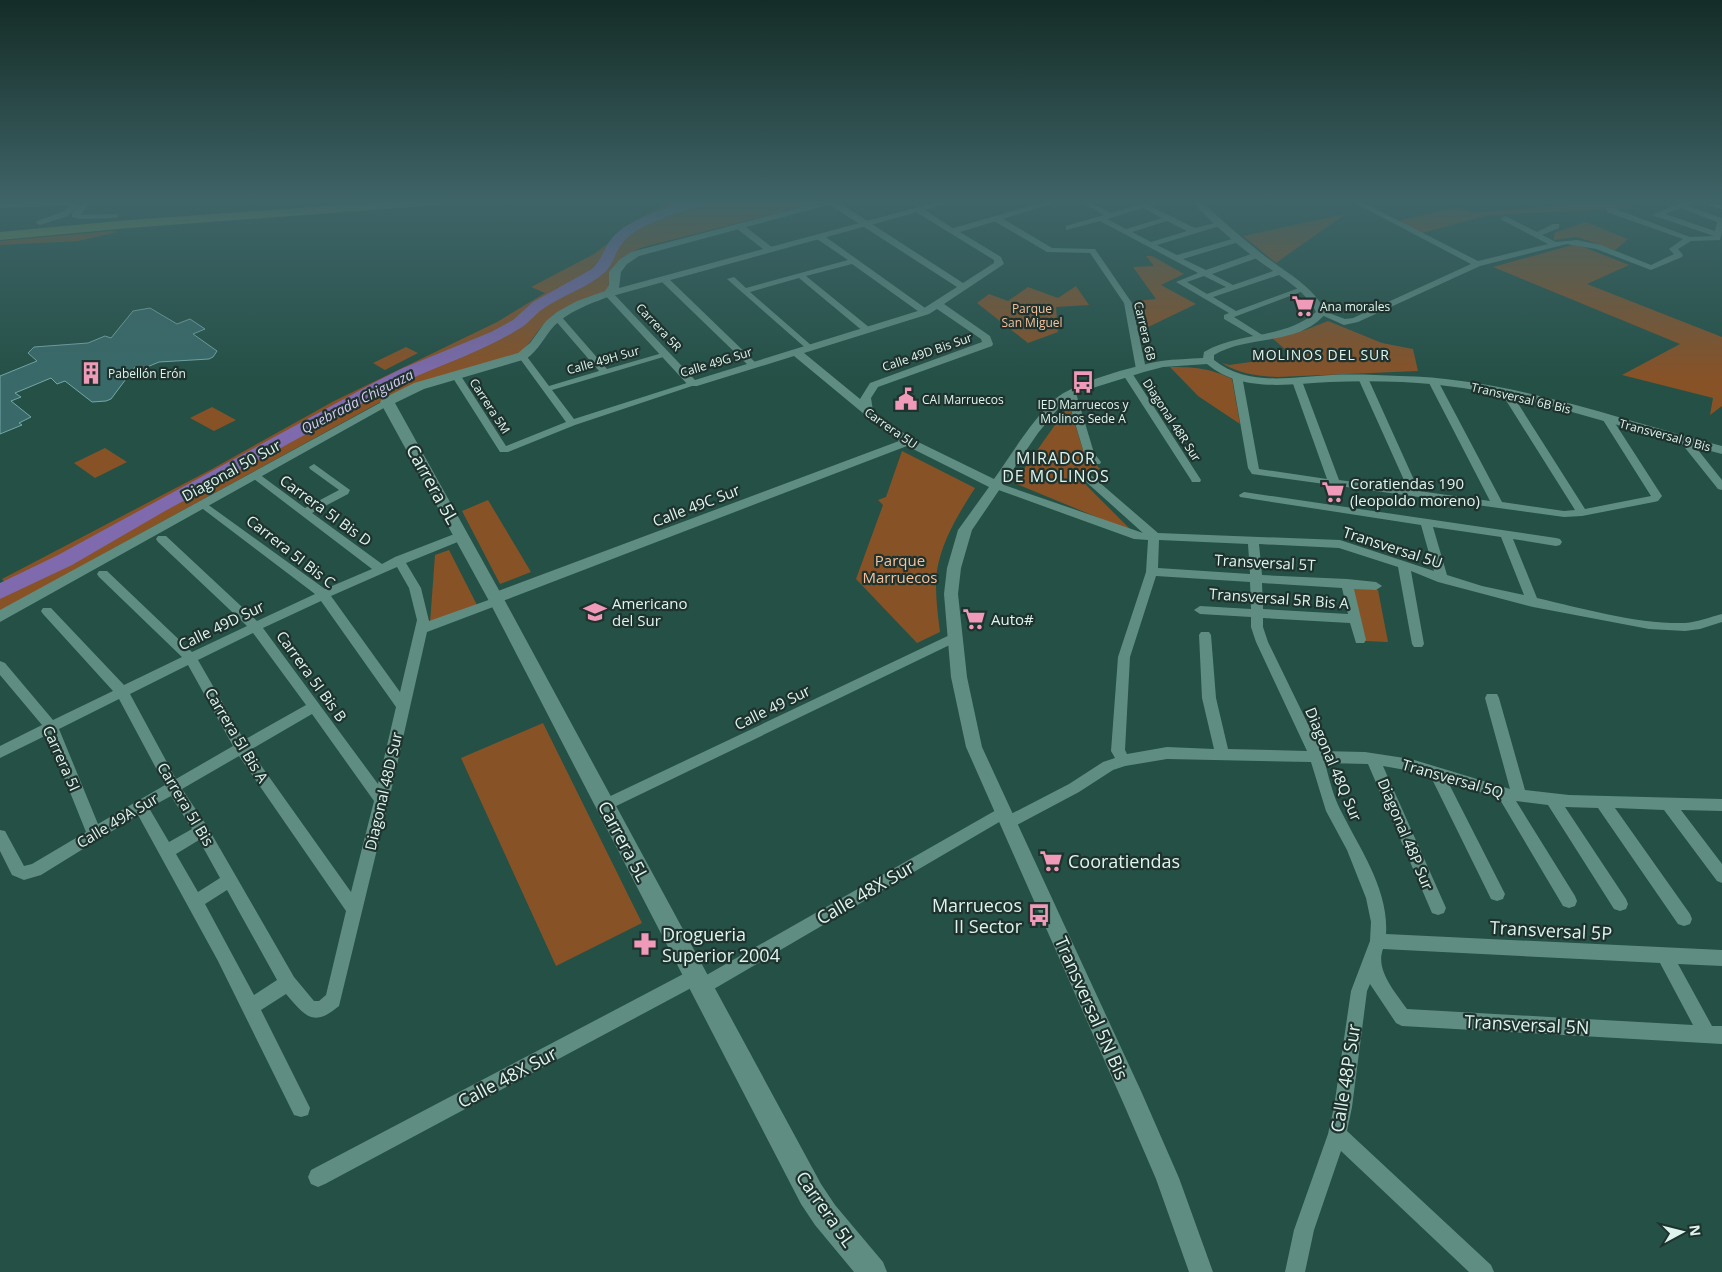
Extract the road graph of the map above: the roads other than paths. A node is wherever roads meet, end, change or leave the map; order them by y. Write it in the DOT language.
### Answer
graph roads {
  1 [pos="624,261"];
  2 [pos="728,261"];
  3 [pos="853,261"];
  4 [pos="854,261"];
  5 [pos="923,261"];
  6 [pos="999,261"];
  7 [pos="1098,261"];
  8 [pos="1182,261"];
  9 [pos="1239,261"];
  10 [pos="1265,261"];
  11 [pos="1472,261"];
  12 [pos="1488,261"];
  13 [pos="1633,261"];
  14 [pos="1665,261"];
  15 [pos="1477,264"];
  16 [pos="1279,272"];
  17 [pos="1205,273"];
  18 [pos="801,276"];
  19 [pos="664,279"];
  20 [pos="731,279"];
  21 [pos="962,287"];
  22 [pos="1233,288"];
  23 [pos="1302,290"];
  24 [pos="744,291"];
  25 [pos="609,294"];
  26 [pos="1206,298"];
  27 [pos="937,304"];
  28 [pos="925,312"];
  29 [pos="1321,313"];
  30 [pos="1232,316"];
  31 [pos="558,317"];
  32 [pos="867,330"];
  33 [pos="1264,338"];
  34 [pos="809,348"];
  35 [pos="796,352"];
  36 [pos="666,355"];
  37 [pos="522,356"];
  38 [pos="1209,361"];
  39 [pos="753,365"];
  40 [pos="1141,369"];
  41 [pos="605,372"];
  42 [pos="1127,373"];
  43 [pos="456,375"];
  44 [pos="1237,376"];
  45 [pos="1363,378"];
  46 [pos="1433,380"];
  47 [pos="1297,381"];
  48 [pos="693,384"];
  49 [pos="546,389"];
  50 [pos="1071,393"];
  51 [pos="1507,394"];
  52 [pos="387,402"];
  53 [pos="868,412"];
  54 [pos="1608,420"];
  55 [pos="572,422"];
  56 [pos="908,442"];
  57 [pos="1686,442"];
  58 [pos="504,450"];
  59 [pos="1722,450"];
  60 [pos="1096,462"];
  61 [pos="314,468"];
  62 [pos="255,476"];
  63 [pos="1088,478"];
  64 [pos="1196,480"];
  65 [pos="1334,482"];
  66 [pos="997,486"];
  67 [pos="1721,486"];
  68 [pos="1415,494"];
  69 [pos="1244,495"];
  70 [pos="203,504"];
  71 [pos="1498,505"];
  72 [pos="304,512"];
  73 [pos="1582,513"];
  74 [pos="1426,523"];
  75 [pos="1506,535"];
  76 [pos="461,536"];
  77 [pos="1154,536"];
  78 [pos="162,539"];
  79 [pos="1253,541"];
  80 [pos="1556,542"];
  81 [pos="399,560"];
  82 [pos="1404,566"];
  83 [pos="379,568"];
  84 [pos="1152,572"];
  85 [pos="103,574"];
  86 [pos="1256,578"];
  87 [pos="1442,579"];
  88 [pos="1348,583"];
  89 [pos="1376,586"];
  90 [pos="323,594"];
  91 [pos="496,599"];
  92 [pos="1533,603"];
  93 [pos="1200,610"];
  94 [pos="46,611"];
  95 [pos="1257,612"];
  96 [pos="0,617"];
  97 [pos="1722,618"];
  98 [pos="1356,619"];
  99 [pos="255,626"];
  100 [pos="421,628"];
  101 [pos="1205,635"];
  102 [pos="954,638"];
  103 [pos="1360,640"];
  104 [pos="1418,644"];
  105 [pos="191,658"];
  106 [pos="0,666"];
  107 [pos="122,692"];
  108 [pos="1492,698"];
  109 [pos="402,705"];
  110 [pos="314,707"];
  111 [pos="51,727"];
  112 [pos="241,748"];
  113 [pos="0,752"];
  114 [pos="1222,755"];
  115 [pos="1317,758"];
  116 [pos="1373,759"];
  117 [pos="1124,760"];
  118 [pos="1436,773"];
  119 [pos="173,787"];
  120 [pos="1512,795"];
  121 [pos="1552,799"];
  122 [pos="382,800"];
  123 [pos="1602,802"];
  124 [pos="605,805"];
  125 [pos="1669,805"];
  126 [pos="1722,805"];
  127 [pos="140,806"];
  128 [pos="1006,818"];
  129 [pos="202,830"];
  130 [pos="94,834"];
  131 [pos="0,836"];
  132 [pos="167,851"];
  133 [pos="1722,876"];
  134 [pos="230,880"];
  135 [pos="1497,894"];
  136 [pos="1569,901"];
  137 [pos="194,902"];
  138 [pos="1620,904"];
  139 [pos="1438,908"];
  140 [pos="354,910"];
  141 [pos="1684,919"];
  142 [pos="1375,949"];
  143 [pos="1665,956"];
  144 [pos="1722,958"];
  145 [pos="698,982"];
  146 [pos="288,983"];
  147 [pos="252,1007"];
  148 [pos="310,1009"];
  149 [pos="1715,1035"];
  150 [pos="301,1108"];
  151 [pos="1337,1134"];
  152 [pos="318,1177"];
  153 [pos="873,1272"];
  154 [pos="1201,1272"];
  155 [pos="1295,1272"];
  156 [pos="1484,1272"];
  1 -- 25 [label="main road"];
  2 -- 19 [label="main road"];
  3 -- 18 [label="street"];
  4 -- 28 [label="street"];
  5 -- 21 [label="street"];
  6 -- 21 [label="street, Calle 49G Sur"];
  7 -- 40 [label="street, Carrera 6B"];
  8 -- 17 [label="street"];
  9 -- 17 [label="street"];
  10 -- 16 [label="street"];
  11 -- 15 [label="street"];
  12 -- 15 [label="street"];
  13 -- 14 [label="street"];
  15 -- 29 [label="street"];
  16 -- 22 [label="street"];
  16 -- 23 [label="street"];
  17 -- 22 [label="street"];
  17 -- 26 [label="street"];
  18 -- 24 [label="street"];
  18 -- 32 [label="street"];
  19 -- 25 [label="main road"];
  19 -- 39 [label="street"];
  20 -- 24 [label="street"];
  21 -- 27 [label="street, Calle 49G Sur"];
  22 -- 26 [label="street"];
  23 -- 29 [label="street"];
  23 -- 30 [label="street"];
  24 -- 34 [label="street"];
  25 -- 31 [label="main road"];
  25 -- 36 [label="street, Carrera 5R"];
  26 -- 30 [label="street"];
  27 -- 28 [label="street, Calle 49G Sur"];
  27 -- 53 [label="street, Calle 49D Bis Sur"];
  28 -- 32 [label="street, Calle 49G Sur"];
  29 -- 33 [label="street"];
  30 -- 33 [label="street"];
  31 -- 37 [label="main road"];
  31 -- 41 [label="street"];
  32 -- 34 [label="street, Calle 49G Sur"];
  33 -- 38 [label="street"];
  34 -- 35 [label="street, Calle 49G Sur"];
  35 -- 39 [label="street, Calle 49G Sur"];
  35 -- 53 [label="street, Carrera 5U"];
  36 -- 41 [label="street, Calle 49H Sur"];
  36 -- 48 [label="street, Carrera 5R"];
  37 -- 43 [label="main road, Diagonal 50 Sur"];
  37 -- 49 [label="street"];
  38 -- 40 [label="street"];
  38 -- 44 [label="street, Transversal 6B Bis"];
  39 -- 48 [label="street, Calle 49G Sur"];
  40 -- 42 [label="street"];
  41 -- 49 [label="street, Calle 49H Sur"];
  42 -- 50 [label="street"];
  42 -- 64 [label="street, Diagonal 48R Sur"];
  43 -- 52 [label="main road, Diagonal 50 Sur"];
  43 -- 58 [label="street, Carrera 5M"];
  44 -- 47 [label="street, Transversal 6B Bis"];
  44 -- 65 [label="street"];
  45 -- 46 [label="street, Transversal 6B Bis"];
  45 -- 47 [label="street, Transversal 6B Bis"];
  45 -- 68 [label="street"];
  46 -- 51 [label="street, Transversal 6B Bis"];
  46 -- 71 [label="street"];
  47 -- 65 [label="street"];
  48 -- 55 [label="street, Calle 49G Sur"];
  49 -- 55 [label="street"];
  50 -- 60 [label="street"];
  50 -- 66 [label="street, Transversal 5N Bis"];
  51 -- 54 [label="street, Transversal 6B Bis"];
  51 -- 73 [label="street"];
  52 -- 62 [label="street, Diagonal 50 Sur"];
  52 -- 76 [label="main road, Carrera 5L"];
  53 -- 56 [label="street, Carrera 5U"];
  54 -- 57 [label="street, Transversal 9 Bis"];
  54 -- 73 [label="street"];
  55 -- 58 [label="street, Calle 49G Sur"];
  56 -- 66 [label="street, Carrera 5U"];
  56 -- 91 [label="street, Calle 49C Sur"];
  57 -- 59 [label="street, Transversal 9 Bis"];
  57 -- 67 [label="street"];
  61 -- 72 [label="street"];
  62 -- 70 [label="street, Diagonal 50 Sur"];
  62 -- 72 [label="street, Carrera 5I Bis D"];
  63 -- 77 [label="street"];
  65 -- 68 [label="street"];
  66 -- 77 [label="street, Transversal 5U"];
  66 -- 102 [label="street, Transversal 5N Bis"];
  68 -- 71 [label="street"];
  69 -- 74 [label="street"];
  70 -- 90 [label="street, Carrera 5I Bis C"];
  70 -- 96 [label="street, Diagonal 50 Sur"];
  71 -- 73 [label="street"];
  72 -- 83 [label="street, Carrera 5I Bis D"];
  74 -- 75 [label="street"];
  74 -- 87 [label="street"];
  75 -- 80 [label="street"];
  75 -- 92 [label="street"];
  76 -- 81 [label="street, Calle 49D Sur"];
  76 -- 91 [label="main road, Carrera 5L"];
  77 -- 79 [label="street, Transversal 5U"];
  77 -- 84 [label="street"];
  78 -- 99 [label="street, Carrera 5I Bis B"];
  79 -- 82 [label="street, Transversal 5U"];
  79 -- 86 [label="street, Diagonal 48Q Sur"];
  81 -- 83 [label="street, Calle 49D Sur"];
  81 -- 100 [label="street, Diagonal 48D Sur"];
  82 -- 87 [label="street, Transversal 5U"];
  82 -- 104 [label="street"];
  83 -- 90 [label="street, Calle 49D Sur"];
  84 -- 86 [label="street, Transversal 5T"];
  84 -- 117 [label="street"];
  85 -- 105 [label="street, Carrera 5I Bis A"];
  86 -- 88 [label="street, Transversal 5T"];
  86 -- 95 [label="street, Diagonal 48Q Sur"];
  87 -- 92 [label="street, Transversal 5U"];
  88 -- 89 [label="street, Transversal 5T"];
  88 -- 98 [label="street"];
  90 -- 99 [label="street, Calle 49D Sur"];
  90 -- 109 [label="street, Carrera 5I Bis C"];
  91 -- 100 [label="street, Calle 49C Sur"];
  91 -- 124 [label="main road, Carrera 5L"];
  92 -- 97 [label="street, Transversal 5U"];
  93 -- 95 [label="street, Transversal 5R Bis A"];
  94 -- 107 [label="street, Carrera 5I Bis"];
  95 -- 98 [label="street, Transversal 5R Bis A"];
  95 -- 115 [label="street, Diagonal 48Q Sur"];
  98 -- 103 [label="street"];
  99 -- 105 [label="street, Calle 49D Sur"];
  99 -- 110 [label="street, Carrera 5I Bis B"];
  100 -- 109 [label="street, Diagonal 48D Sur"];
  101 -- 114 [label="street"];
  102 -- 124 [label="street, Calle 49 Sur"];
  102 -- 128 [label="street, Transversal 5N Bis"];
  105 -- 107 [label="street, Calle 49D Sur"];
  105 -- 112 [label="street, Carrera 5I Bis A"];
  106 -- 111 [label="street, Carrera 5I"];
  107 -- 111 [label="street, Calle 49D Sur"];
  107 -- 119 [label="street, Carrera 5I Bis"];
  108 -- 120 [label="street"];
  109 -- 122 [label="street, Diagonal 48D Sur"];
  110 -- 112 [label="street, Calle 49A Sur"];
  110 -- 122 [label="street, Carrera 5I Bis B"];
  111 -- 113 [label="street, Calle 49D Sur"];
  111 -- 130 [label="street, Carrera 5I"];
  112 -- 119 [label="street, Calle 49A Sur"];
  112 -- 140 [label="street, Carrera 5I Bis A"];
  114 -- 115 [label="street, Transversal 5Q"];
  114 -- 117 [label="street, Transversal 5Q"];
  115 -- 116 [label="street, Transversal 5Q"];
  115 -- 142 [label="street, Diagonal 48Q Sur"];
  116 -- 118 [label="street, Transversal 5Q"];
  116 -- 139 [label="street, Diagonal 48P Sur"];
  117 -- 128 [label="street, Calle 48X Sur"];
  118 -- 120 [label="street, Transversal 5Q"];
  118 -- 135 [label="street"];
  119 -- 127 [label="street, Calle 49A Sur"];
  119 -- 129 [label="street, Carrera 5I Bis"];
  120 -- 121 [label="street, Transversal 5Q"];
  120 -- 136 [label="street"];
  121 -- 123 [label="street, Transversal 5Q"];
  121 -- 138 [label="street"];
  122 -- 140 [label="street, Diagonal 48D Sur"];
  123 -- 125 [label="street, Transversal 5Q"];
  123 -- 141 [label="street"];
  124 -- 145 [label="main road, Carrera 5L"];
  125 -- 126 [label="street, Transversal 5Q"];
  125 -- 133 [label="street"];
  127 -- 130 [label="street, Calle 49A Sur"];
  127 -- 132 [label="street"];
  128 -- 145 [label="street, Calle 48X Sur"];
  128 -- 154 [label="street, Transversal 5N Bis"];
  129 -- 132 [label="street"];
  129 -- 134 [label="street, Carrera 5I Bis"];
  130 -- 131 [label="street, Calle 49A Sur"];
  132 -- 137 [label="street"];
  134 -- 137 [label="street"];
  134 -- 146 [label="street, Carrera 5I Bis"];
  137 -- 147 [label="street"];
  140 -- 148 [label="street, Diagonal 48D Sur"];
  142 -- 143 [label="street, Transversal 5P"];
  142 -- 149 [label="street, Transversal 5N"];
  142 -- 151 [label="street, Calle 48P Sur"];
  143 -- 144 [label="street, Transversal 5P"];
  143 -- 149 [label="street"];
  145 -- 152 [label="street, Calle 48X Sur"];
  145 -- 153 [label="main road, Carrera 5L"];
  146 -- 147 [label="street"];
  146 -- 148 [label="street, Carrera 5I Bis"];
  147 -- 150 [label="street"];
  151 -- 155 [label="street, Calle 48P Sur"];
  151 -- 156 [label="street"];
}
